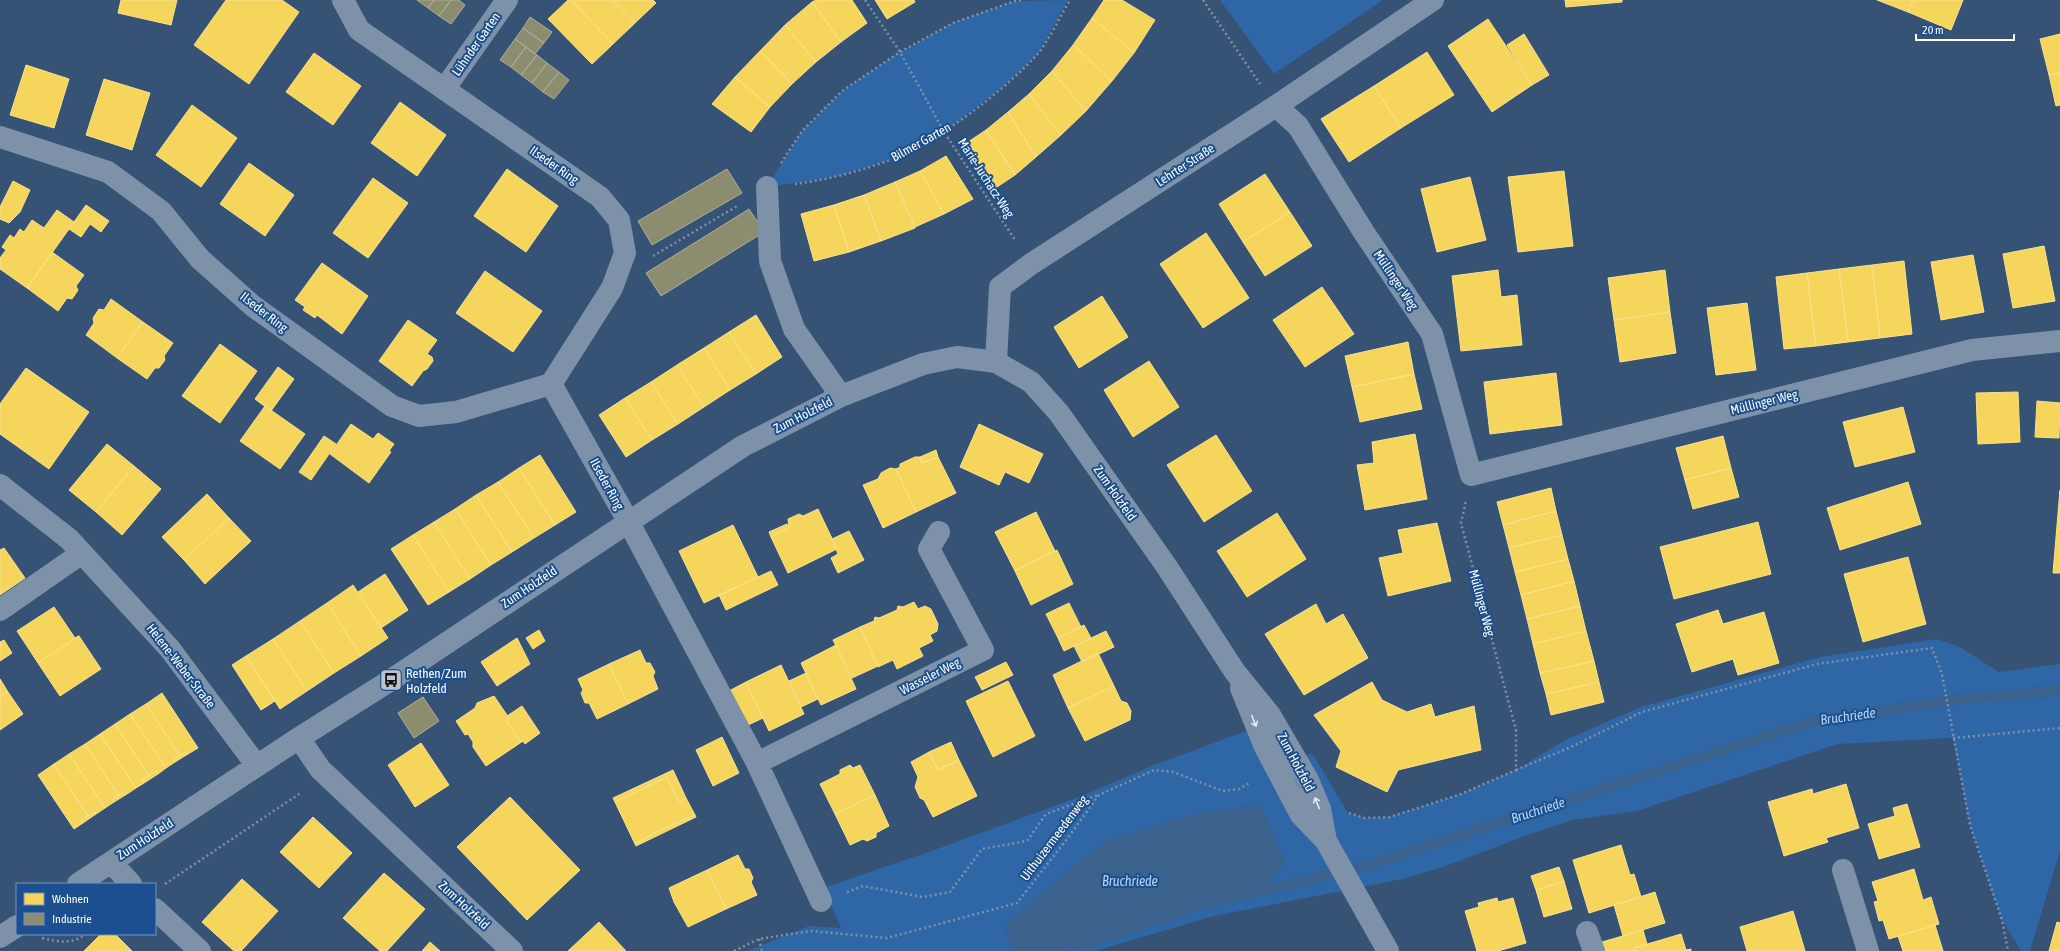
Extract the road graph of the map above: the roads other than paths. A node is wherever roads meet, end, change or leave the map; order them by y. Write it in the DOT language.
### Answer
graph roads {
  1 [pos="343,0"];
  2 [pos="507,0"];
  3 [pos="1433,0"];
  4 [pos="445,88"];
  5 [pos="1276,106"];
  6 [pos="0,137"];
  7 [pos="767,187"];
  8 [pos="2060,341"];
  9 [pos="996,362"];
  10 [pos="551,384"];
  11 [pos="841,396"];
  12 [pos="0,485"];
  13 [pos="628,521"];
  14 [pos="940,532"];
  15 [pos="82,553"];
  16 [pos="0,610"];
  17 [pos="1235,672"];
  18 [pos="299,738"];
  19 [pos="756,763"];
  20 [pos="257,766"];
  21 [pos="1326,841"];
  22 [pos="111,862"];
  23 [pos="1843,870"];
  24 [pos="80,883"];
  25 [pos="130,883"];
  26 [pos="821,901"];
  27 [pos="156,909"];
  28 [pos="16,927"];
  29 [pos="0,937"];
  30 [pos="200,951"];
  31 [pos="512,951"];
  32 [pos="1388,951"];
  33 [pos="1868,951"];
  1 -- 4 [label="street, Ilseder Ring"];
  2 -- 4 [label="street, Lühnder Garten"];
  3 -- 5 [label="street, Lehrter Straße"];
  4 -- 10 [label="street, Ilseder Ring"];
  5 -- 8 [label="street, Müllinger Weg"];
  5 -- 9 [label="street, Lehrter Straße"];
  6 -- 10 [label="street, Ilseder Ring"];
  7 -- 11 [label="street"];
  9 -- 11 [label="street, Zum Holzfeld"];
  9 -- 17 [label="street, Zum Holzfeld"];
  10 -- 13 [label="street, Ilseder Ring"];
  11 -- 13 [label="street, Zum Holzfeld"];
  12 -- 15 [label="street, Helene-Weber-Straße"];
  13 -- 18 [label="street, Zum Holzfeld"];
  13 -- 19 [label="street"];
  14 -- 19 [label="street, Wasseler Weg"];
  15 -- 16 [label="street"];
  15 -- 20 [label="street, Helene-Weber-Straße"];
  17 -- 21 [label="street, Zum Holzfeld, one-way"];
  21 -- 17 [label="street, Zum Holzfeld, one-way"];
  18 -- 20 [label="street, Zum Holzfeld"];
  18 -- 31 [label="street, Zum Holzfeld"];
  19 -- 26 [label="street"];
  20 -- 22 [label="street, Zum Holzfeld"];
  21 -- 32 [label="street, Zum Holzfeld"];
  22 -- 24 [label="street, Zum Holzfeld"];
  22 -- 25 [label="street, Zum Holzfeld"];
  23 -- 33 [label="street"];
  27 -- 30 [label="street"];
  28 -- 29 [label="street"];
}
